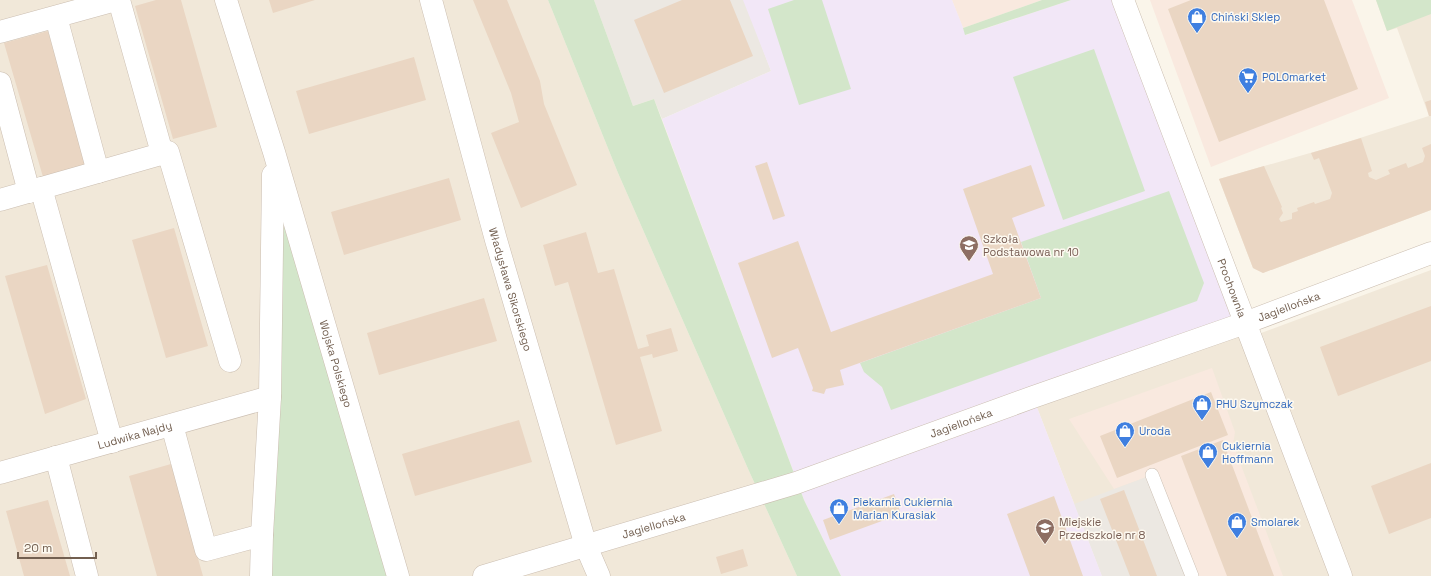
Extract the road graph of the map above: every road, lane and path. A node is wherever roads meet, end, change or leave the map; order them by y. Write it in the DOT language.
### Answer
graph roads {
  1 [pos="116,0"];
  2 [pos="119,0"];
  3 [pos="226,0"];
  4 [pos="431,0"];
  5 [pos="1123,0"];
  6 [pos="56,17"];
  7 [pos="0,32"];
  8 [pos="0,82"];
  9 [pos="274,152"];
  10 [pos="162,153"];
  11 [pos="98,172"];
  12 [pos="35,190"];
  13 [pos="0,200"];
  14 [pos="1431,253"];
  15 [pos="1246,323"];
  16 [pos="230,361"];
  17 [pos="270,397"];
  18 [pos="172,425"];
  19 [pos="112,442"];
  20 [pos="56,457"];
  21 [pos="0,473"];
  22 [pos="1152,475"];
  23 [pos="262,535"];
  24 [pos="586,546"];
  25 [pos="87,576"];
  26 [pos="261,576"];
  27 [pos="398,576"];
  28 [pos="484,576"];
  29 [pos="599,576"];
  30 [pos="1192,576"];
  31 [pos="1341,576"];
  1 -- 6 [label="street"];
  2 -- 10 [label="street"];
  3 -- 9 [label="street, Wojska Polskiego"];
  4 -- 24 [label="street, Władysława Sikorskiego"];
  5 -- 15 [label="street, Prochownia"];
  6 -- 7 [label="street"];
  6 -- 11 [label="street"];
  8 -- 12 [label="street"];
  9 -- 17 [label="street, Wojska Polskiego"];
  9 -- 27 [label="street, Wojska Polskiego"];
  10 -- 11 [label="street"];
  10 -- 16 [label="street"];
  11 -- 12 [label="street"];
  12 -- 13 [label="street"];
  12 -- 19 [label="street"];
  14 -- 15 [label="street, Jagiellońska"];
  15 -- 24 [label="street, Jagiellońska"];
  15 -- 31 [label="street, Prochownia"];
  17 -- 18 [label="street, Ludwika Najdy"];
  17 -- 23 [label="street, Wojska Polskiego"];
  18 -- 19 [label="street, Ludwika Najdy"];
  18 -- 23 [label="street"];
  19 -- 20 [label="street, Ludwika Najdy"];
  20 -- 21 [label="street, Ludwika Najdy"];
  20 -- 25 [label="street"];
  22 -- 30 [label="lane"];
  23 -- 26 [label="street, Wojska Polskiego"];
  24 -- 28 [label="street, Jagiellońska"];
  24 -- 29 [label="street, Władysława Sikorskiego"];
}
